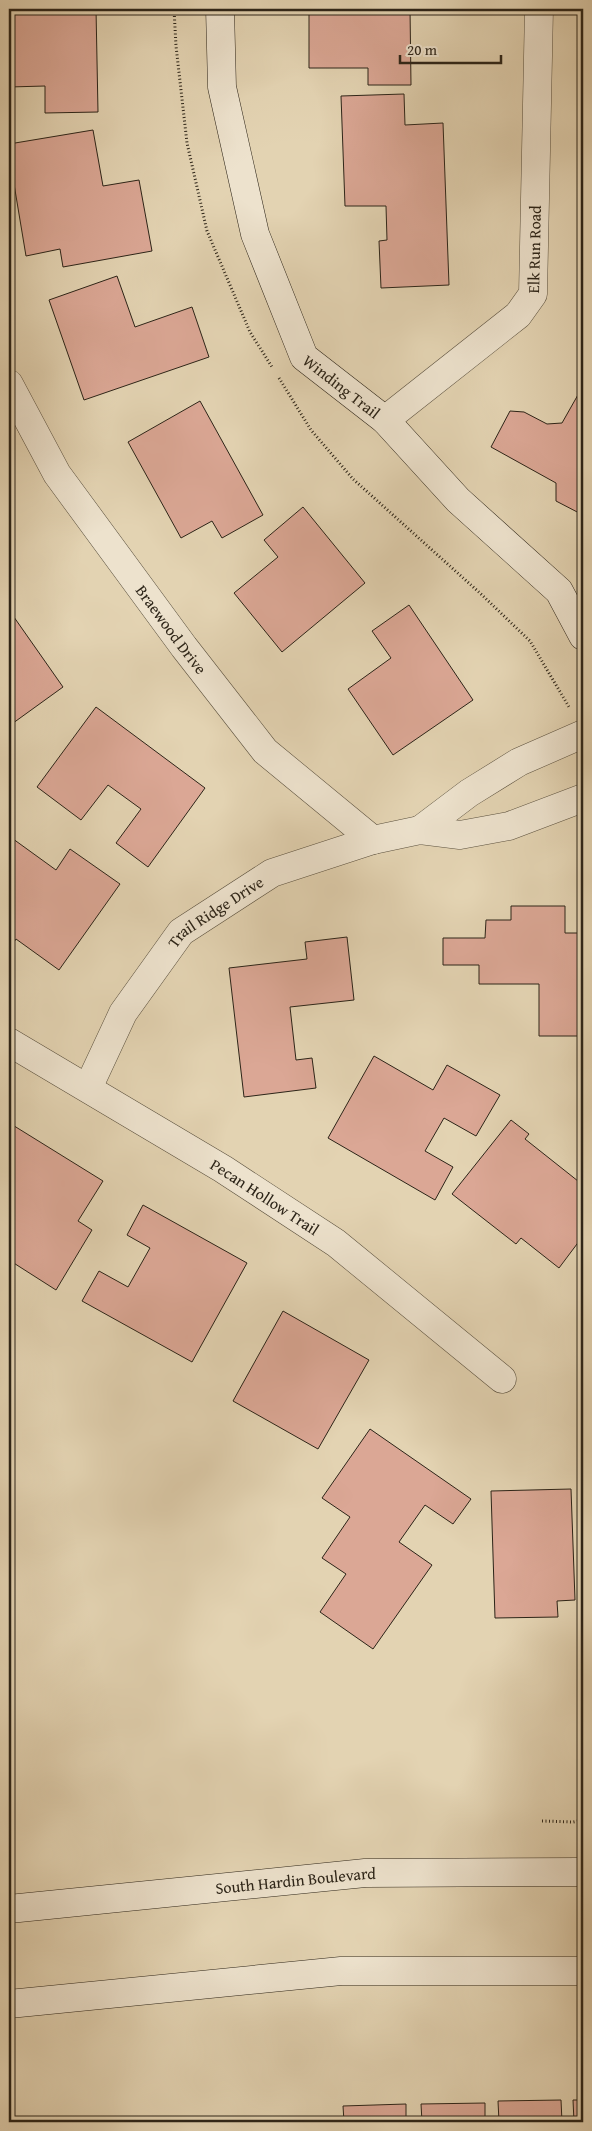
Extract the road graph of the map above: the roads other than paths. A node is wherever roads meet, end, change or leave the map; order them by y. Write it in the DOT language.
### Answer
graph roads {
  1 [pos="220,9"];
  2 [pos="539,9"];
  3 [pos="9,384"];
  4 [pos="385,420"];
  5 [pos="583,636"];
  6 [pos="583,734"];
  7 [pos="583,798"];
  8 [pos="420,830"];
  9 [pos="373,840"];
  10 [pos="9,1042"];
  11 [pos="88,1088"];
  12 [pos="502,1379"];
  13 [pos="583,1872"];
  14 [pos="9,1909"];
  15 [pos="583,1971"];
  16 [pos="9,2004"];
  1 -- 4 [label="street, Winding Trail"];
  2 -- 4 [label="street, Elk Run Road"];
  3 -- 9 [label="street, Braewood Drive"];
  4 -- 5 [label="street, Winding Trail"];
  6 -- 8 [label="street, Trail Ridge Drive"];
  7 -- 8 [label="street, Trail Ridge Drive"];
  8 -- 9 [label="street, Trail Ridge Drive"];
  9 -- 11 [label="street, Trail Ridge Drive"];
  10 -- 11 [label="street, Pecan Hollow Trail"];
  11 -- 12 [label="street, Pecan Hollow Trail"];
  13 -- 14 [label="street, South Hardin Boulevard"];
  15 -- 16 [label="street"];
}
